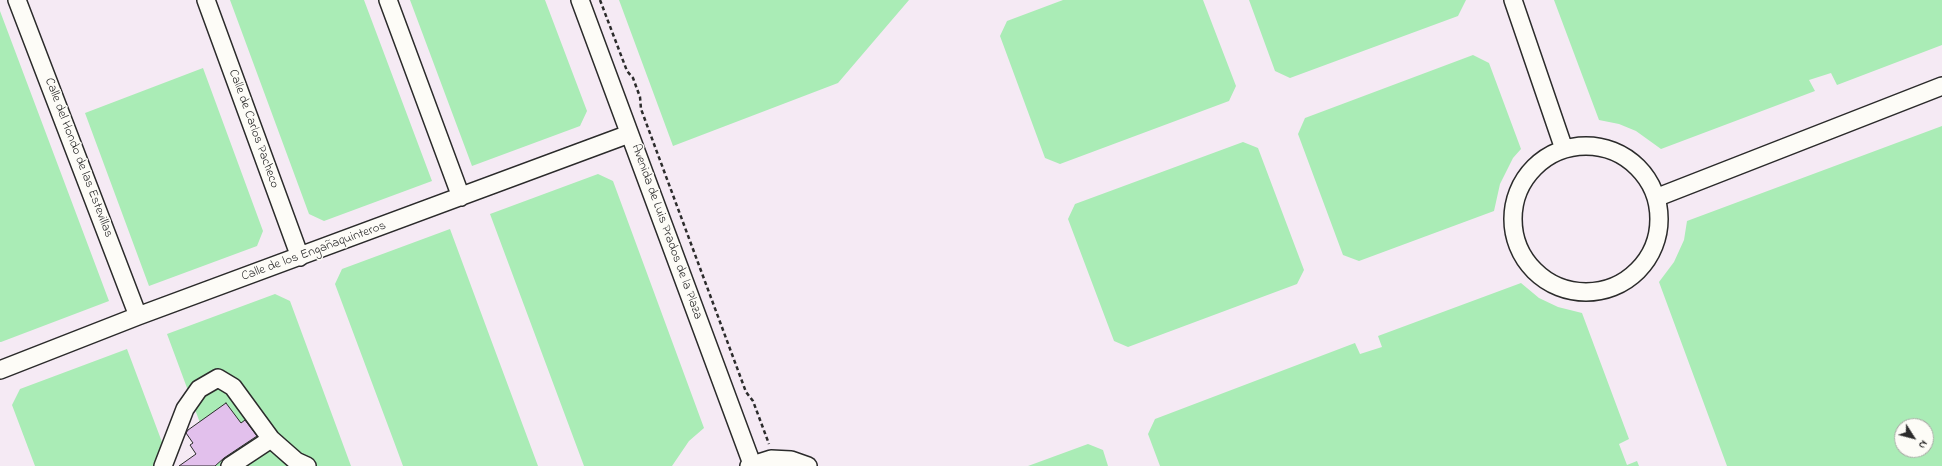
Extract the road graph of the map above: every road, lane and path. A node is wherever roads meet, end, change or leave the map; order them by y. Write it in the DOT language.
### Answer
graph roads {
  1 [pos="17,0"];
  2 [pos="206,0"];
  3 [pos="388,0"];
  4 [pos="580,0"];
  5 [pos="600,0"];
  6 [pos="1513,0"];
  7 [pos="1942,86"];
  8 [pos="630,134"];
  9 [pos="1564,149"];
  10 [pos="461,197"];
  11 [pos="1658,197"];
  12 [pos="300,257"];
  13 [pos="138,316"];
  14 [pos="0,370"];
  15 [pos="271,438"];
  16 [pos="775,459"];
  17 [pos="751,465"];
  18 [pos="162,466"];
  19 [pos="230,466"];
  20 [pos="307,466"];
  21 [pos="808,466"];
  1 -- 13 [label="street, Calle del Hondo de las Estevillas"];
  2 -- 12 [label="street, Calle de Carlos Pacheco"];
  3 -- 10 [label="street"];
  4 -- 8 [label="street, Avenida de Luis Prados de la Plaza"];
  5 -- 16 [label="path"];
  6 -- 9 [label="street"];
  7 -- 11 [label="street"];
  8 -- 10 [label="street, Calle de los Engañaquinteros"];
  8 -- 17 [label="street, Avenida de Luis Prados de la Plaza"];
  9 -- 11 [label="street"];
  9 -- 11 [label="street"];
  10 -- 12 [label="street, Calle de los Engañaquinteros"];
  12 -- 13 [label="street, Calle de los Engañaquinteros"];
  13 -- 14 [label="street, Calle de los Engañaquinteros"];
  15 -- 18 [label="street"];
  15 -- 19 [label="street"];
  15 -- 20 [label="street"];
  16 -- 17 [label="street"];
  16 -- 21 [label="street"];
}
